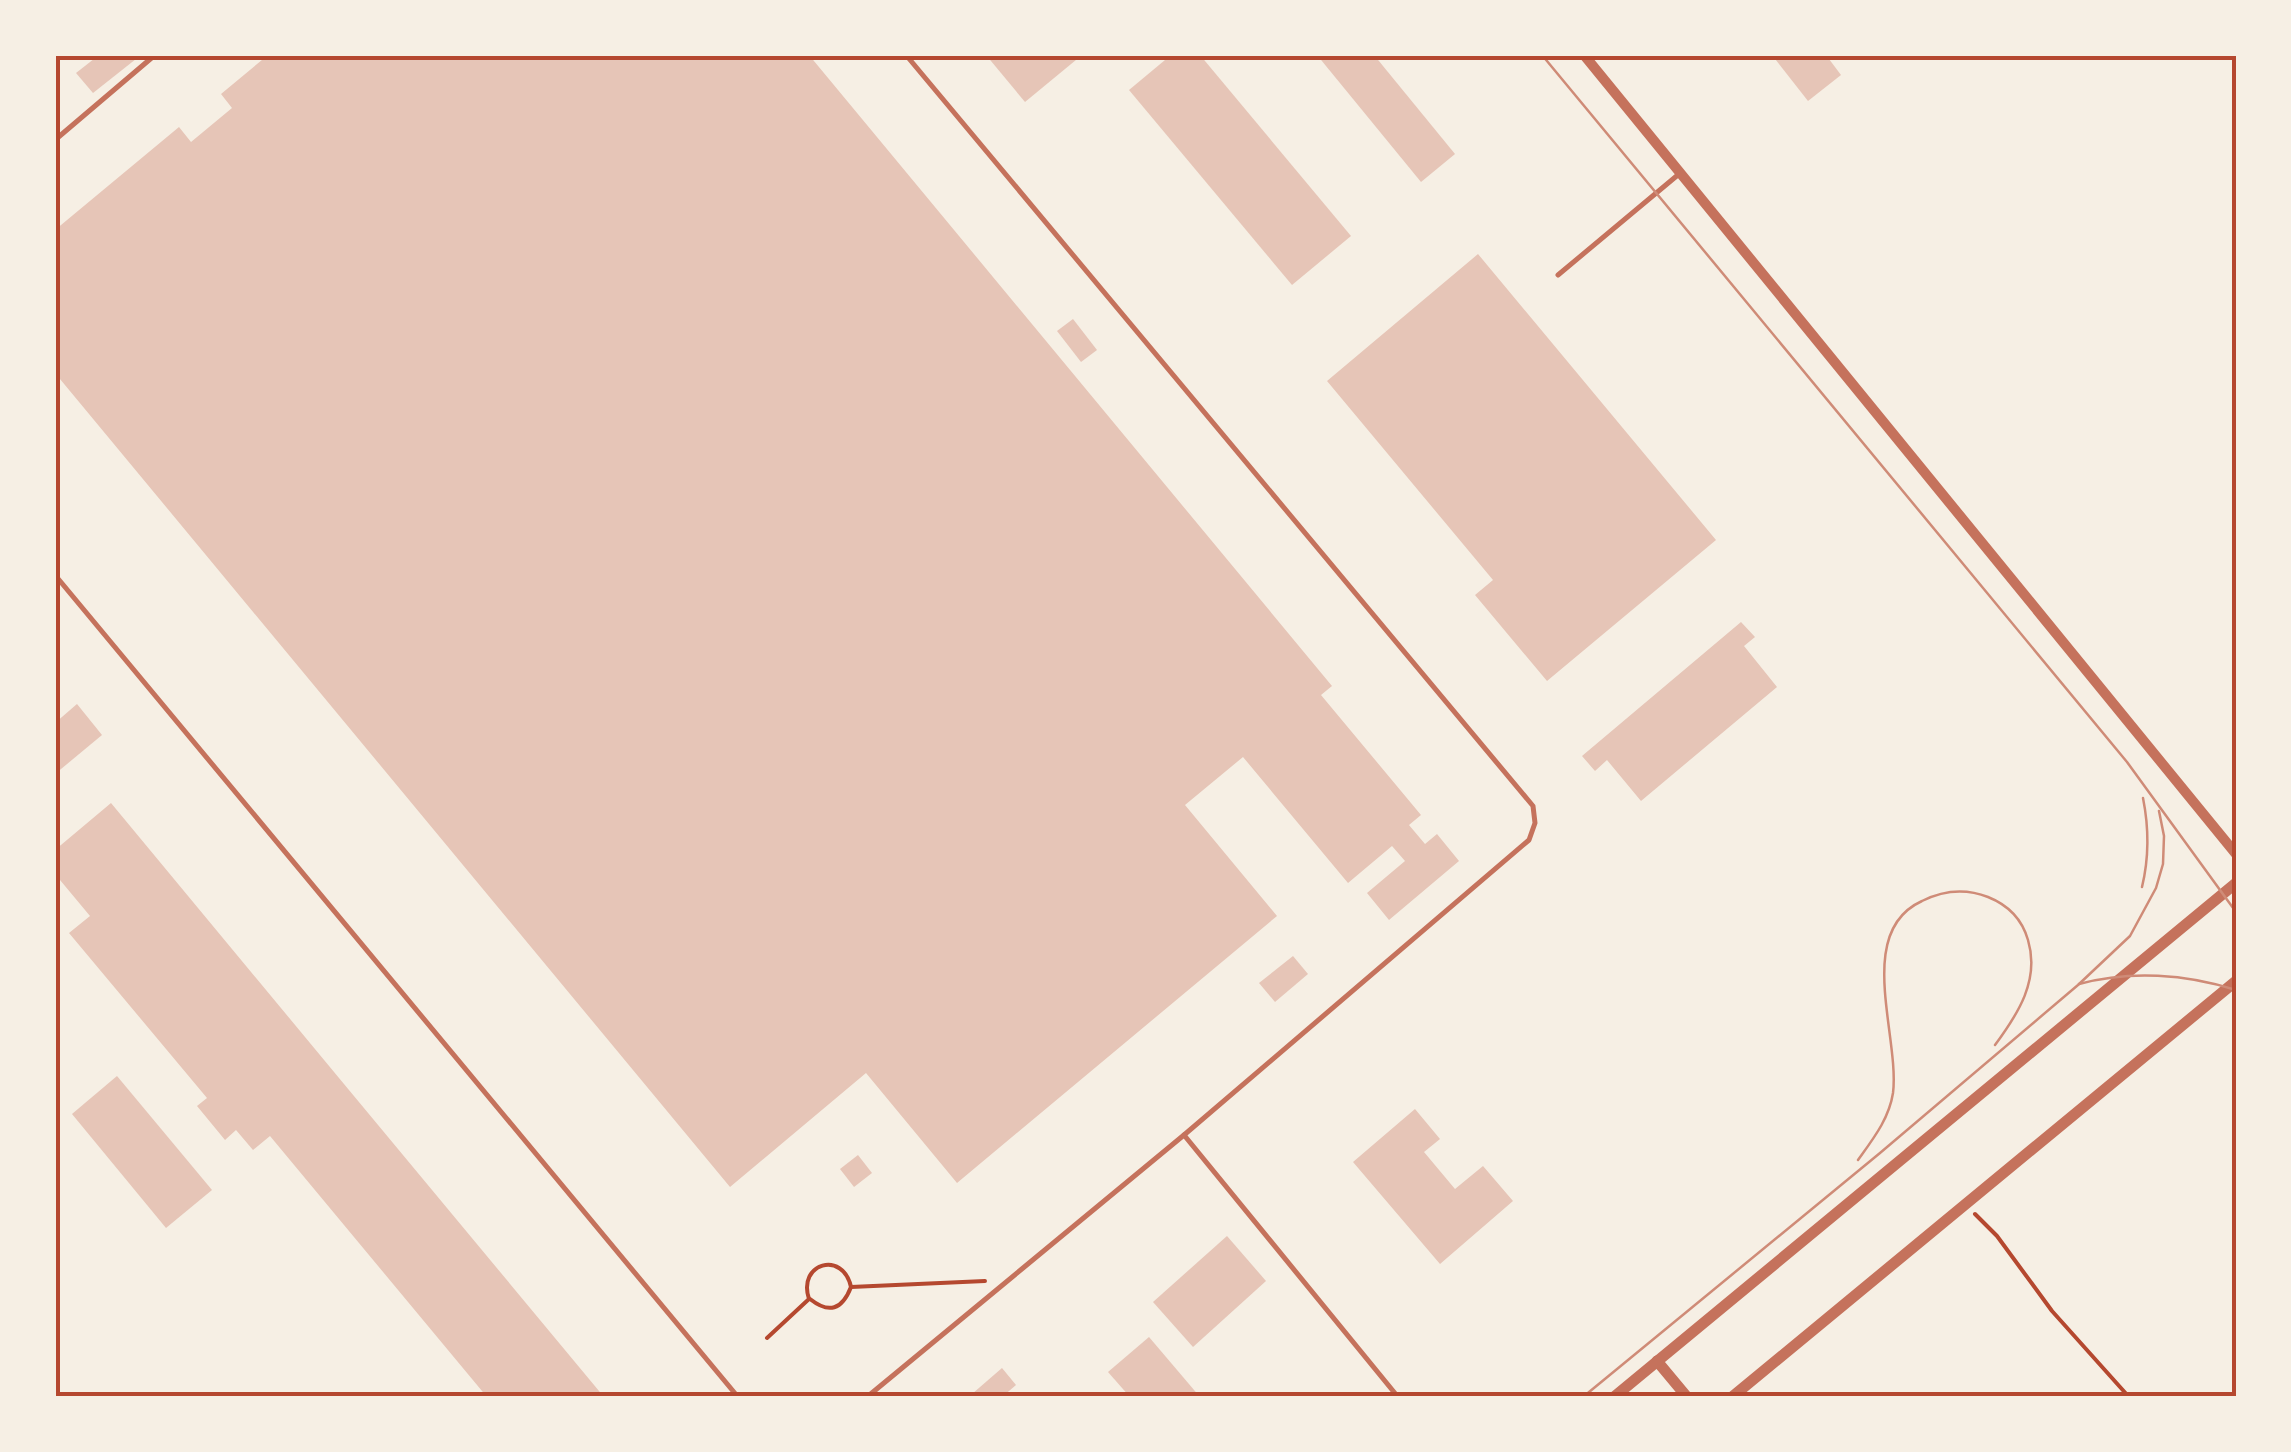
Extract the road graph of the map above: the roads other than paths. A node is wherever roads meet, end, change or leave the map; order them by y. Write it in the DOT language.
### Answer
graph roads {
  1 [pos="155,55"];
  2 [pos="906,55"];
  3 [pos="1592,58"];
  4 [pos="55,140"];
  5 [pos="1681,172"];
  6 [pos="1558,275"];
  7 [pos="55,575"];
  8 [pos="2236,854"];
  9 [pos="2236,883"];
  10 [pos="2236,981"];
  11 [pos="1184,1136"];
  12 [pos="1657,1361"];
  13 [pos="738,1397"];
  14 [pos="867,1397"];
  15 [pos="1398,1397"];
  16 [pos="1614,1397"];
  17 [pos="1687,1397"];
  18 [pos="1732,1397"];
  1 -- 4 [label="lane"];
  2 -- 11 [label="lane"];
  3 -- 5 [label="street"];
  5 -- 6 [label="lane"];
  5 -- 8 [label="street"];
  7 -- 13 [label="lane"];
  9 -- 12 [label="street"];
  10 -- 18 [label="street"];
  11 -- 14 [label="lane"];
  11 -- 15 [label="lane"];
  12 -- 16 [label="street"];
  12 -- 17 [label="street"];
}
